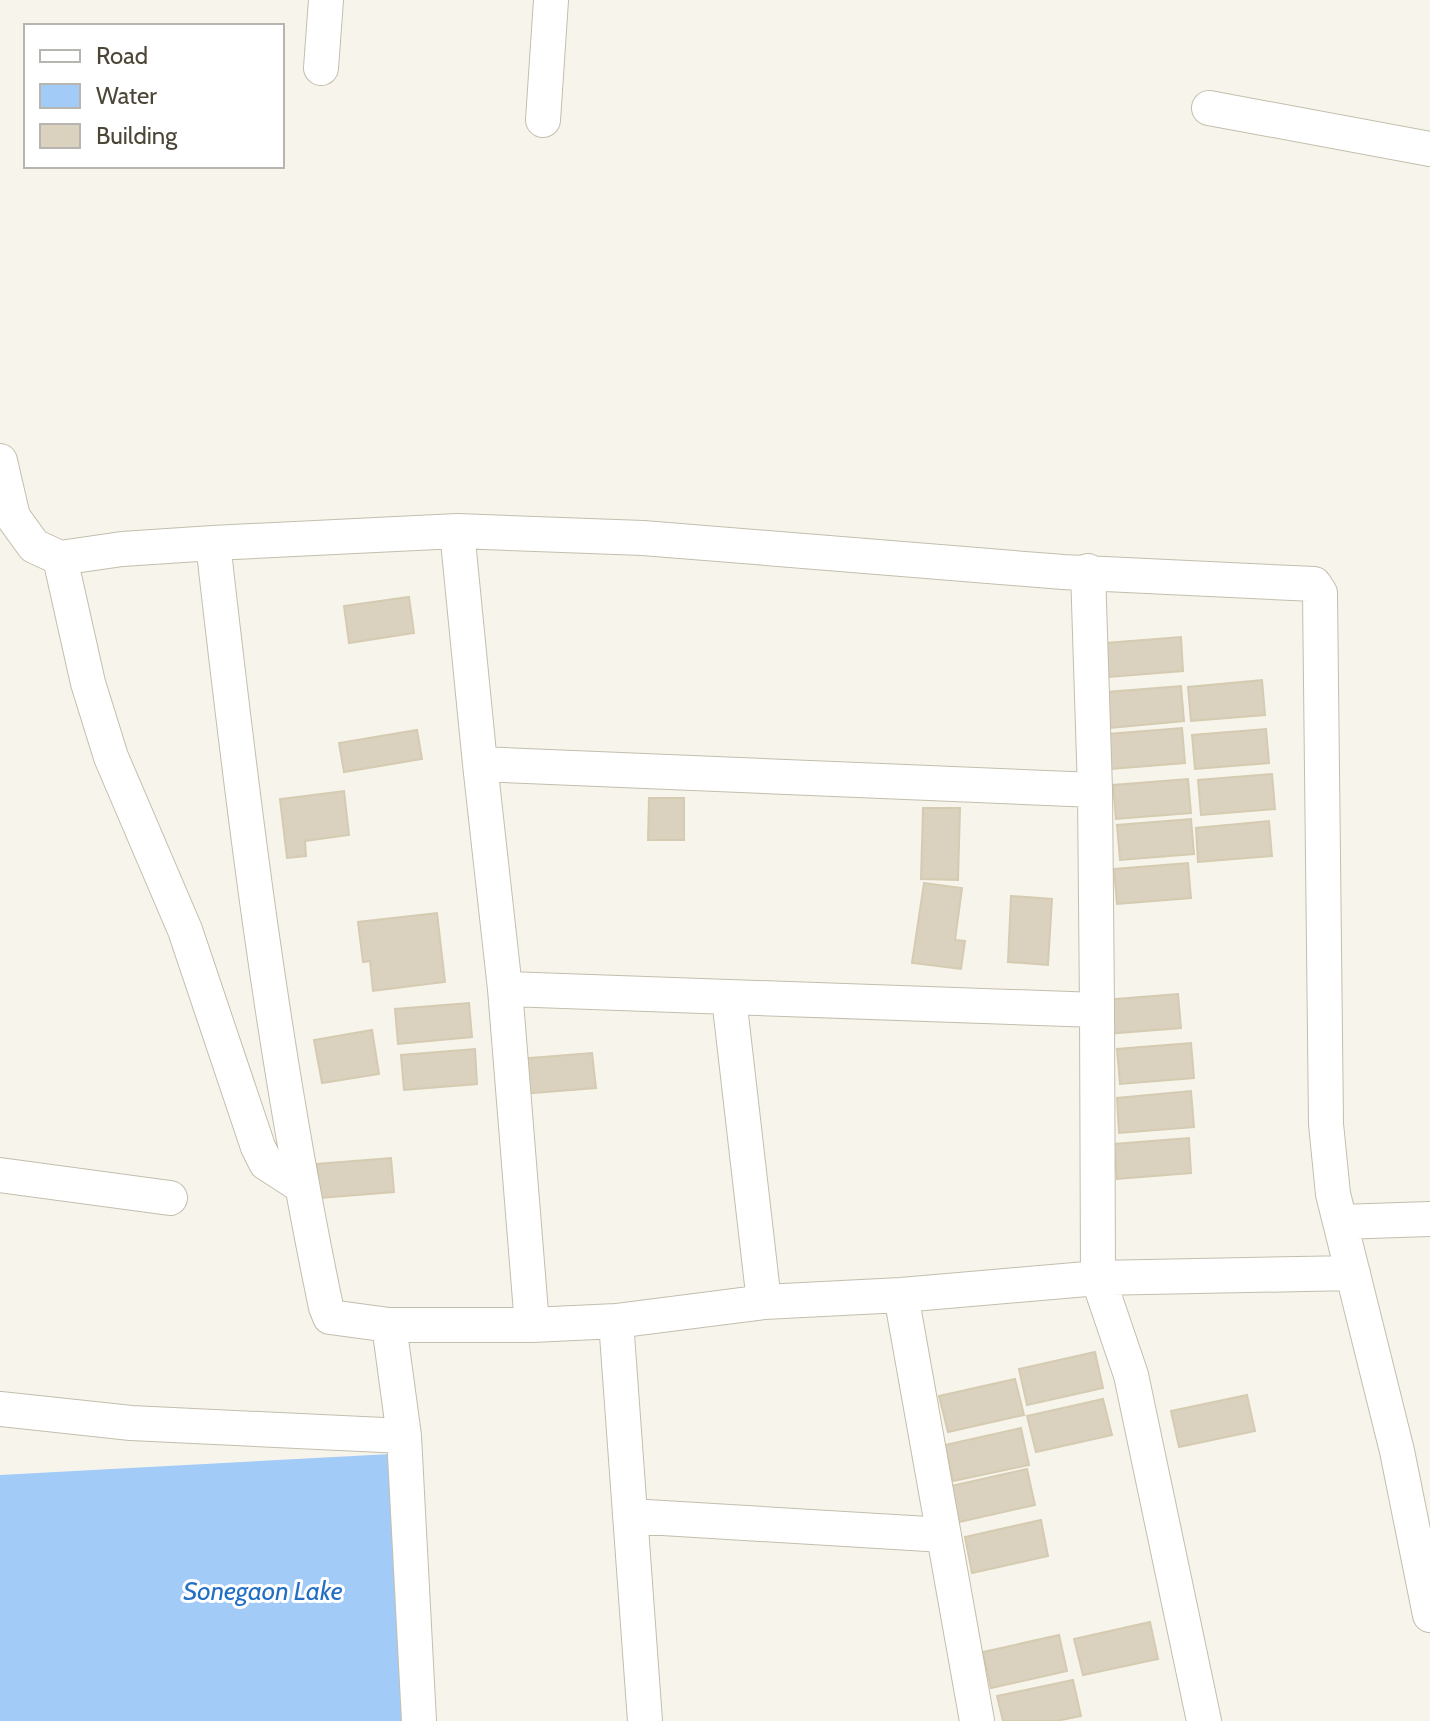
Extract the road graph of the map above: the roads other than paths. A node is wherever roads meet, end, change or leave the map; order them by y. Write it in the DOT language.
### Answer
graph roads {
  1 [pos="326,0"];
  2 [pos="551,0"];
  3 [pos="321,68"];
  4 [pos="1209,108"];
  5 [pos="543,120"];
  6 [pos="1430,149"];
  7 [pos="0,461"];
  8 [pos="457,531"];
  9 [pos="213,543"];
  10 [pos="60,558"];
  11 [pos="1088,571"];
  12 [pos="480,764"];
  13 [pos="1095,790"];
  14 [pos="505,989"];
  15 [pos="729,998"];
  16 [pos="1097,1010"];
  17 [pos="0,1175"];
  18 [pos="300,1185"];
  19 [pos="170,1198"];
  20 [pos="1430,1219"];
  21 [pos="1340,1222"];
  22 [pos="1353,1273"];
  23 [pos="1098,1278"];
  24 [pos="901,1295"];
  25 [pos="764,1302"];
  26 [pos="616,1321"];
  27 [pos="389,1325"];
  28 [pos="532,1325"];
  29 [pos="0,1409"];
  30 [pos="404,1436"];
  31 [pos="630,1516"];
  32 [pos="944,1535"];
  33 [pos="1430,1615"];
  34 [pos="419,1721"];
  35 [pos="645,1721"];
  36 [pos="977,1721"];
  37 [pos="1204,1721"];
  1 -- 3 [label="street"];
  2 -- 5 [label="street"];
  4 -- 6 [label="street"];
  7 -- 10 [label="street"];
  8 -- 9 [label="street"];
  8 -- 11 [label="street"];
  8 -- 12 [label="street"];
  9 -- 10 [label="street"];
  9 -- 18 [label="street"];
  10 -- 18 [label="street"];
  11 -- 13 [label="street"];
  11 -- 21 [label="street"];
  12 -- 13 [label="street"];
  12 -- 14 [label="street"];
  13 -- 16 [label="street"];
  14 -- 15 [label="street"];
  14 -- 28 [label="street"];
  15 -- 16 [label="street"];
  15 -- 25 [label="street"];
  16 -- 23 [label="street"];
  17 -- 19 [label="street"];
  18 -- 27 [label="street"];
  20 -- 21 [label="street"];
  21 -- 22 [label="street"];
  22 -- 23 [label="street"];
  22 -- 33 [label="street"];
  23 -- 24 [label="street"];
  23 -- 37 [label="street"];
  24 -- 25 [label="street"];
  24 -- 32 [label="street"];
  25 -- 26 [label="street"];
  26 -- 28 [label="street"];
  26 -- 31 [label="street"];
  27 -- 28 [label="street"];
  27 -- 30 [label="street"];
  29 -- 30 [label="street"];
  30 -- 34 [label="street"];
  31 -- 32 [label="street"];
  31 -- 35 [label="street"];
  32 -- 36 [label="street"];
}
